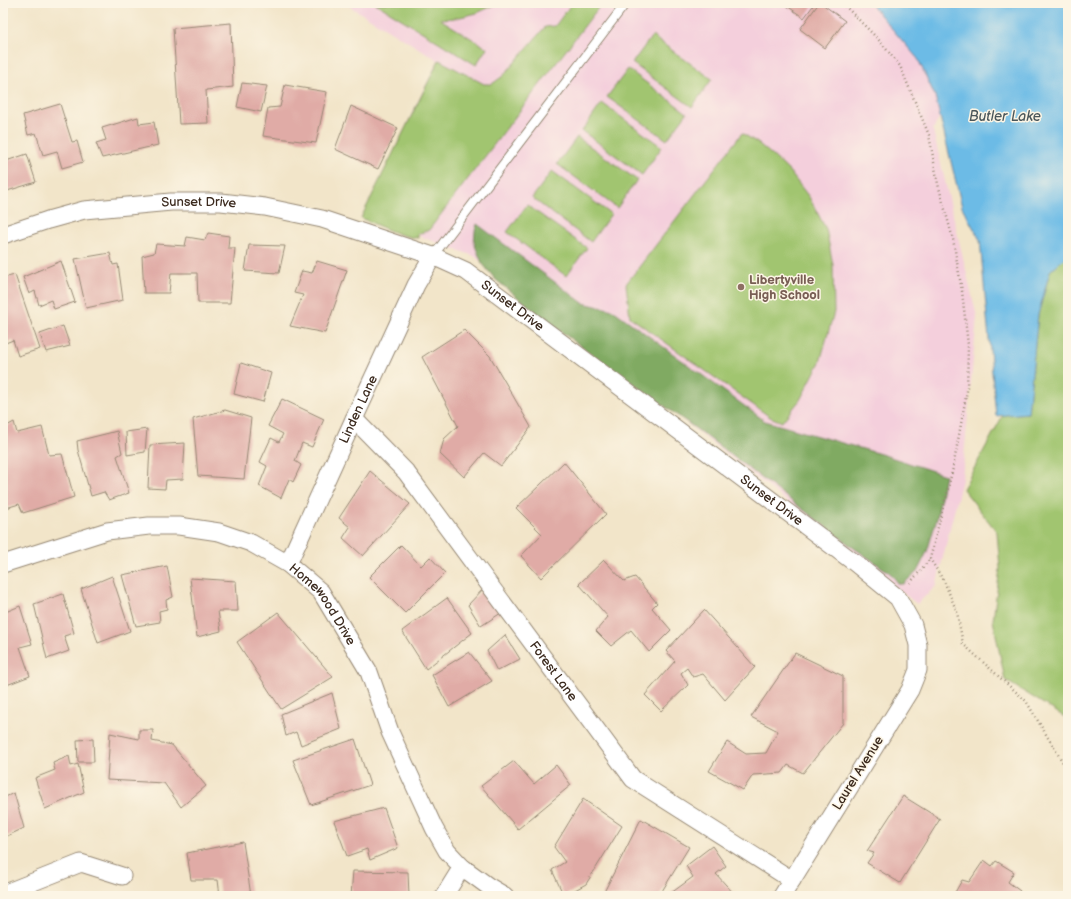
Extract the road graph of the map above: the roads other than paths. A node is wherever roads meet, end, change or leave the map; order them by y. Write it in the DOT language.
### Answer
graph roads {
  1 [pos="626,3"];
  2 [pos="3,235"];
  3 [pos="433,256"];
  4 [pos="354,419"];
  5 [pos="3,564"];
  6 [pos="288,564"];
  7 [pos="918,646"];
  8 [pos="462,867"];
  9 [pos="122,876"];
  10 [pos="792,880"];
  11 [pos="3,894"];
  12 [pos="444,896"];
  13 [pos="505,896"];
  14 [pos="782,896"];
  1 -- 3 [label="lane"];
  2 -- 3 [label="street, Sunset Drive"];
  3 -- 4 [label="street, Linden Lane"];
  3 -- 7 [label="street, Sunset Drive"];
  4 -- 6 [label="street, Linden Lane"];
  4 -- 10 [label="street, Forest Lane"];
  5 -- 6 [label="street, Homewood Drive"];
  6 -- 8 [label="street, Homewood Drive"];
  7 -- 10 [label="street, Laurel Avenue"];
  8 -- 12 [label="street"];
  8 -- 13 [label="street, Homewood Drive"];
  9 -- 11 [label="street"];
  10 -- 14 [label="street, Laurel Avenue"];
}
